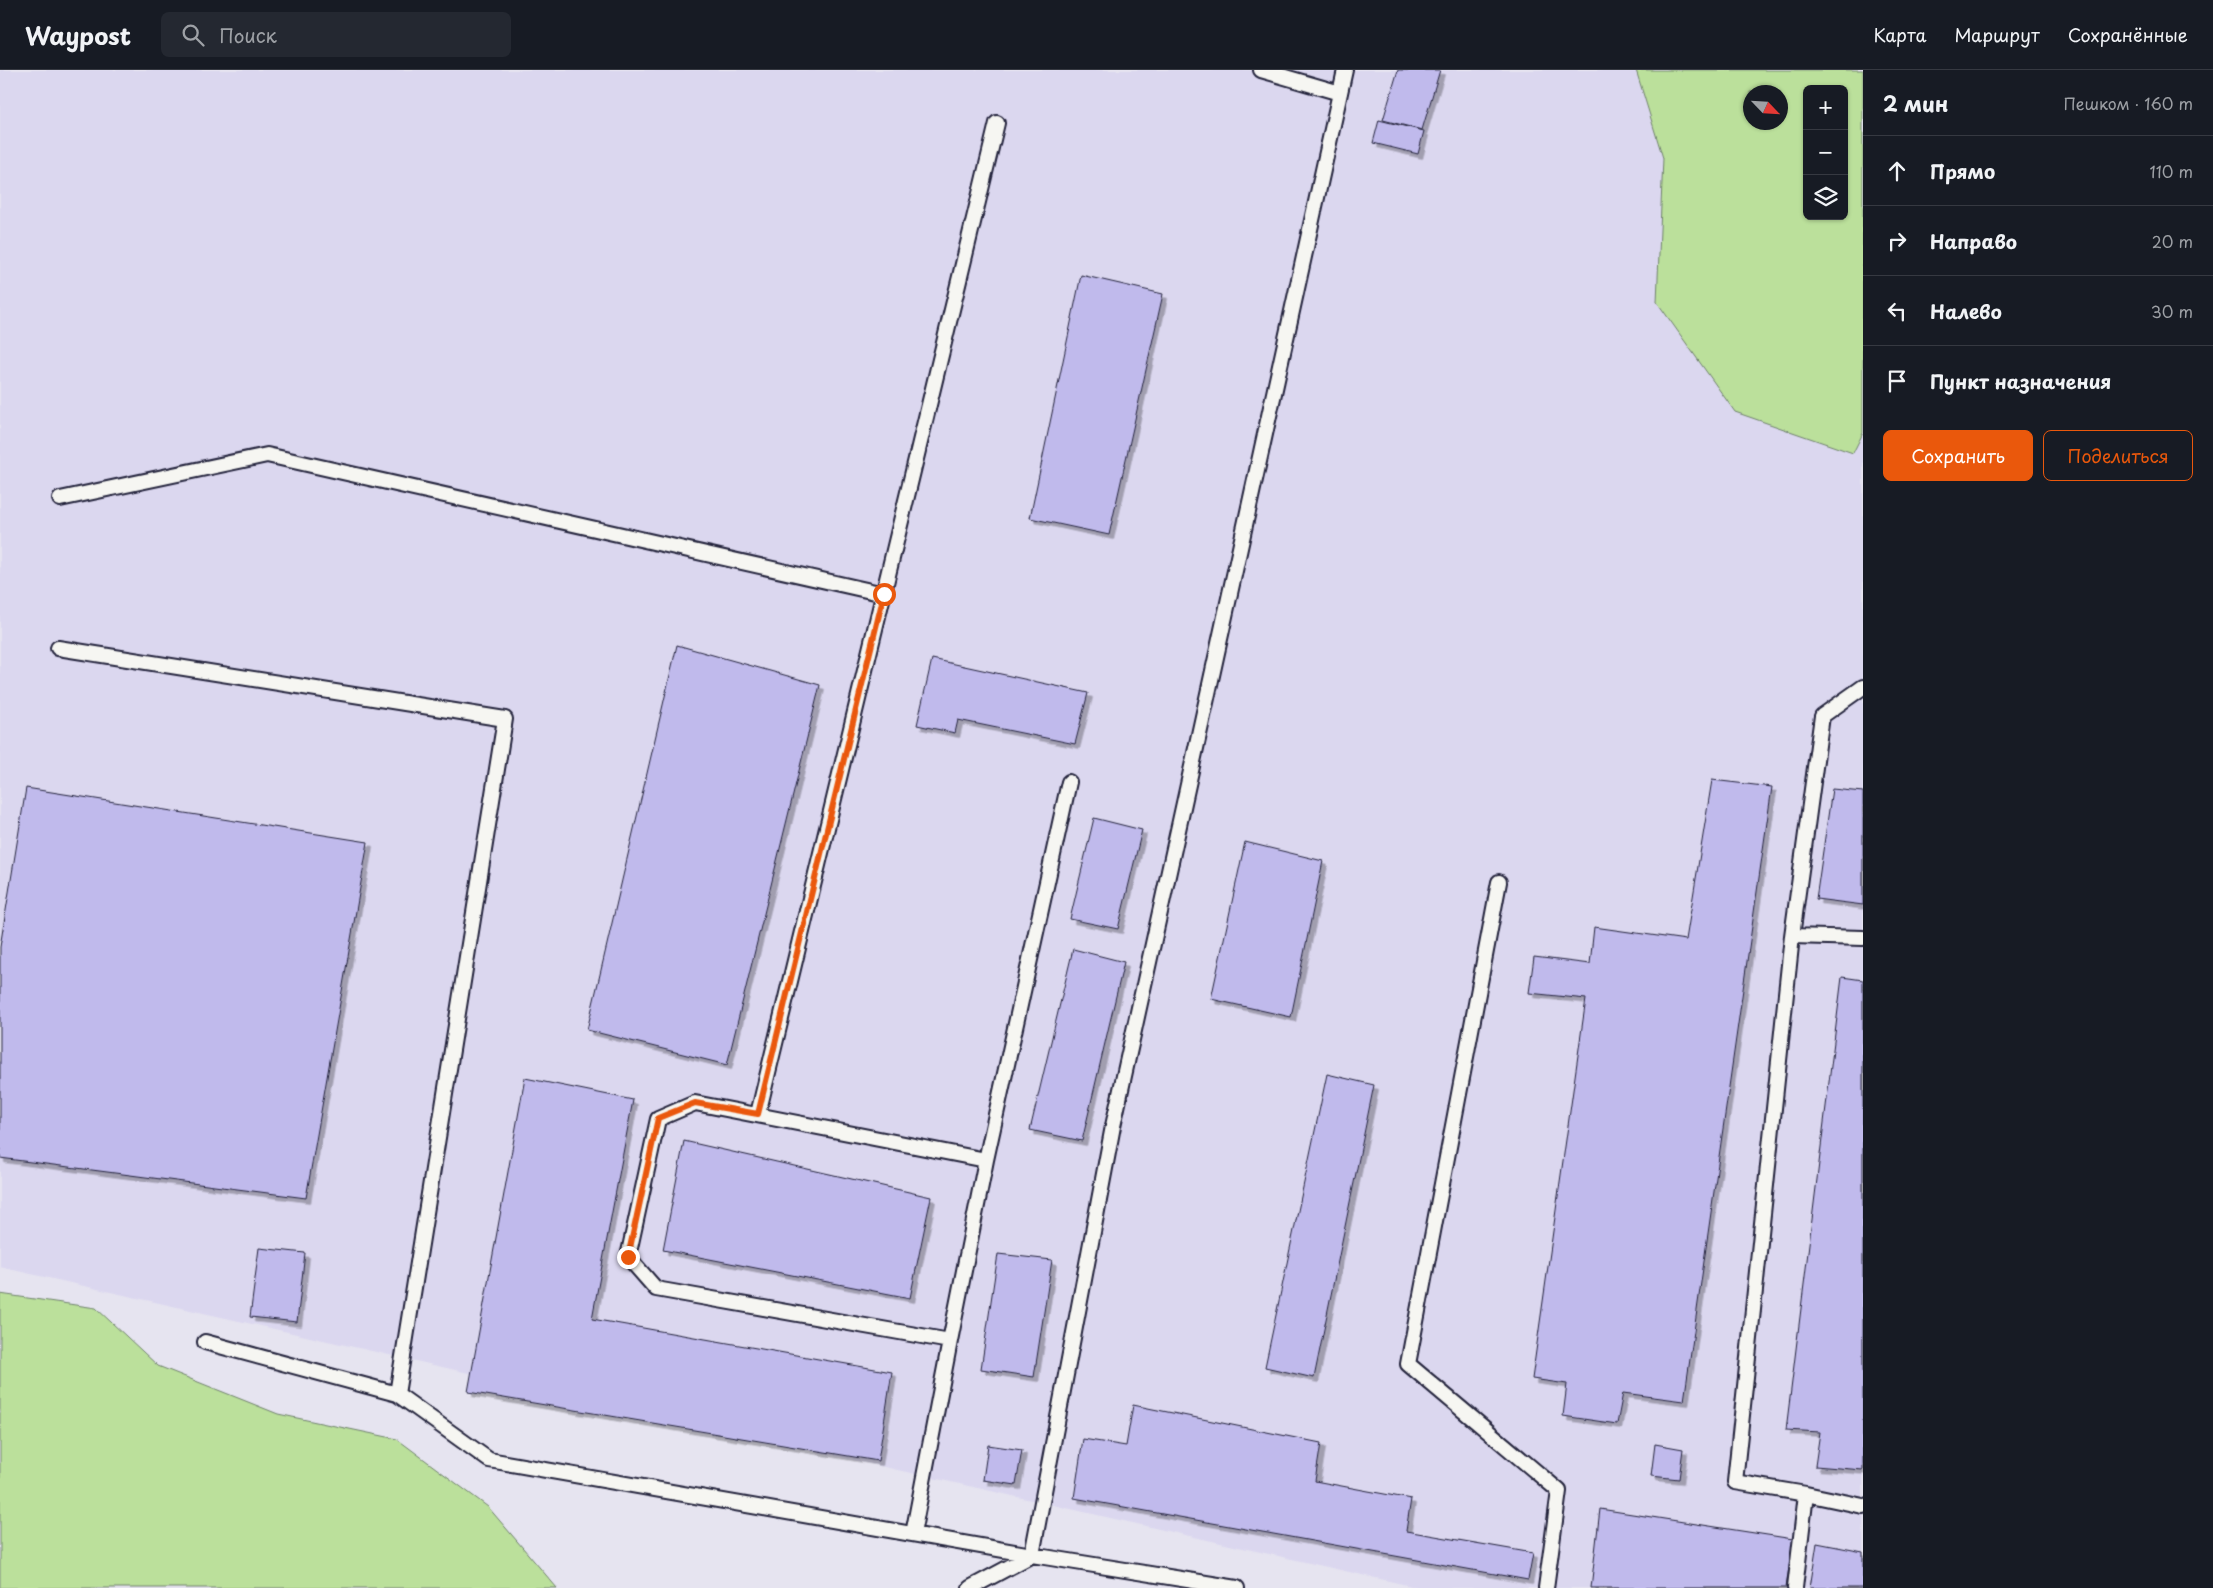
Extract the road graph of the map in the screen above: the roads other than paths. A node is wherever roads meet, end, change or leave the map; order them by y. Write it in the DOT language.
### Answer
graph roads {
  1 [pos="1261,70"];
  2 [pos="1345,70"];
  3 [pos="1340,93"];
  4 [pos="998,123"];
  5 [pos="60,498"];
  6 [pos="884,594"];
  7 [pos="58,648"];
  8 [pos="1863,687"];
  9 [pos="1069,782"];
  10 [pos="1498,882"];
  11 [pos="1792,936"];
  12 [pos="1863,938"];
  13 [pos="758,1114"];
  14 [pos="986,1160"];
  15 [pos="950,1341"];
  16 [pos="205,1342"];
  17 [pos="397,1394"];
  18 [pos="1806,1494"];
  19 [pos="1863,1506"];
  20 [pos="913,1534"];
  21 [pos="1032,1555"];
  22 [pos="970,1588"];
  23 [pos="1237,1588"];
  24 [pos="1546,1588"];
  25 [pos="1795,1588"];
  1 -- 3 [label="lane"];
  2 -- 3 [label="lane"];
  3 -- 21 [label="lane"];
  4 -- 6 [label="lane"];
  5 -- 6 [label="lane"];
  6 -- 13 [label="lane"];
  7 -- 17 [label="lane"];
  8 -- 11 [label="lane"];
  9 -- 14 [label="lane"];
  10 -- 24 [label="lane"];
  11 -- 12 [label="lane"];
  11 -- 18 [label="lane"];
  13 -- 14 [label="lane"];
  13 -- 15 [label="lane"];
  14 -- 15 [label="lane"];
  15 -- 20 [label="lane"];
  16 -- 17 [label="lane"];
  17 -- 20 [label="lane"];
  18 -- 19 [label="lane"];
  18 -- 25 [label="lane"];
  20 -- 21 [label="lane"];
  21 -- 22 [label="lane"];
  21 -- 23 [label="lane"];
}
